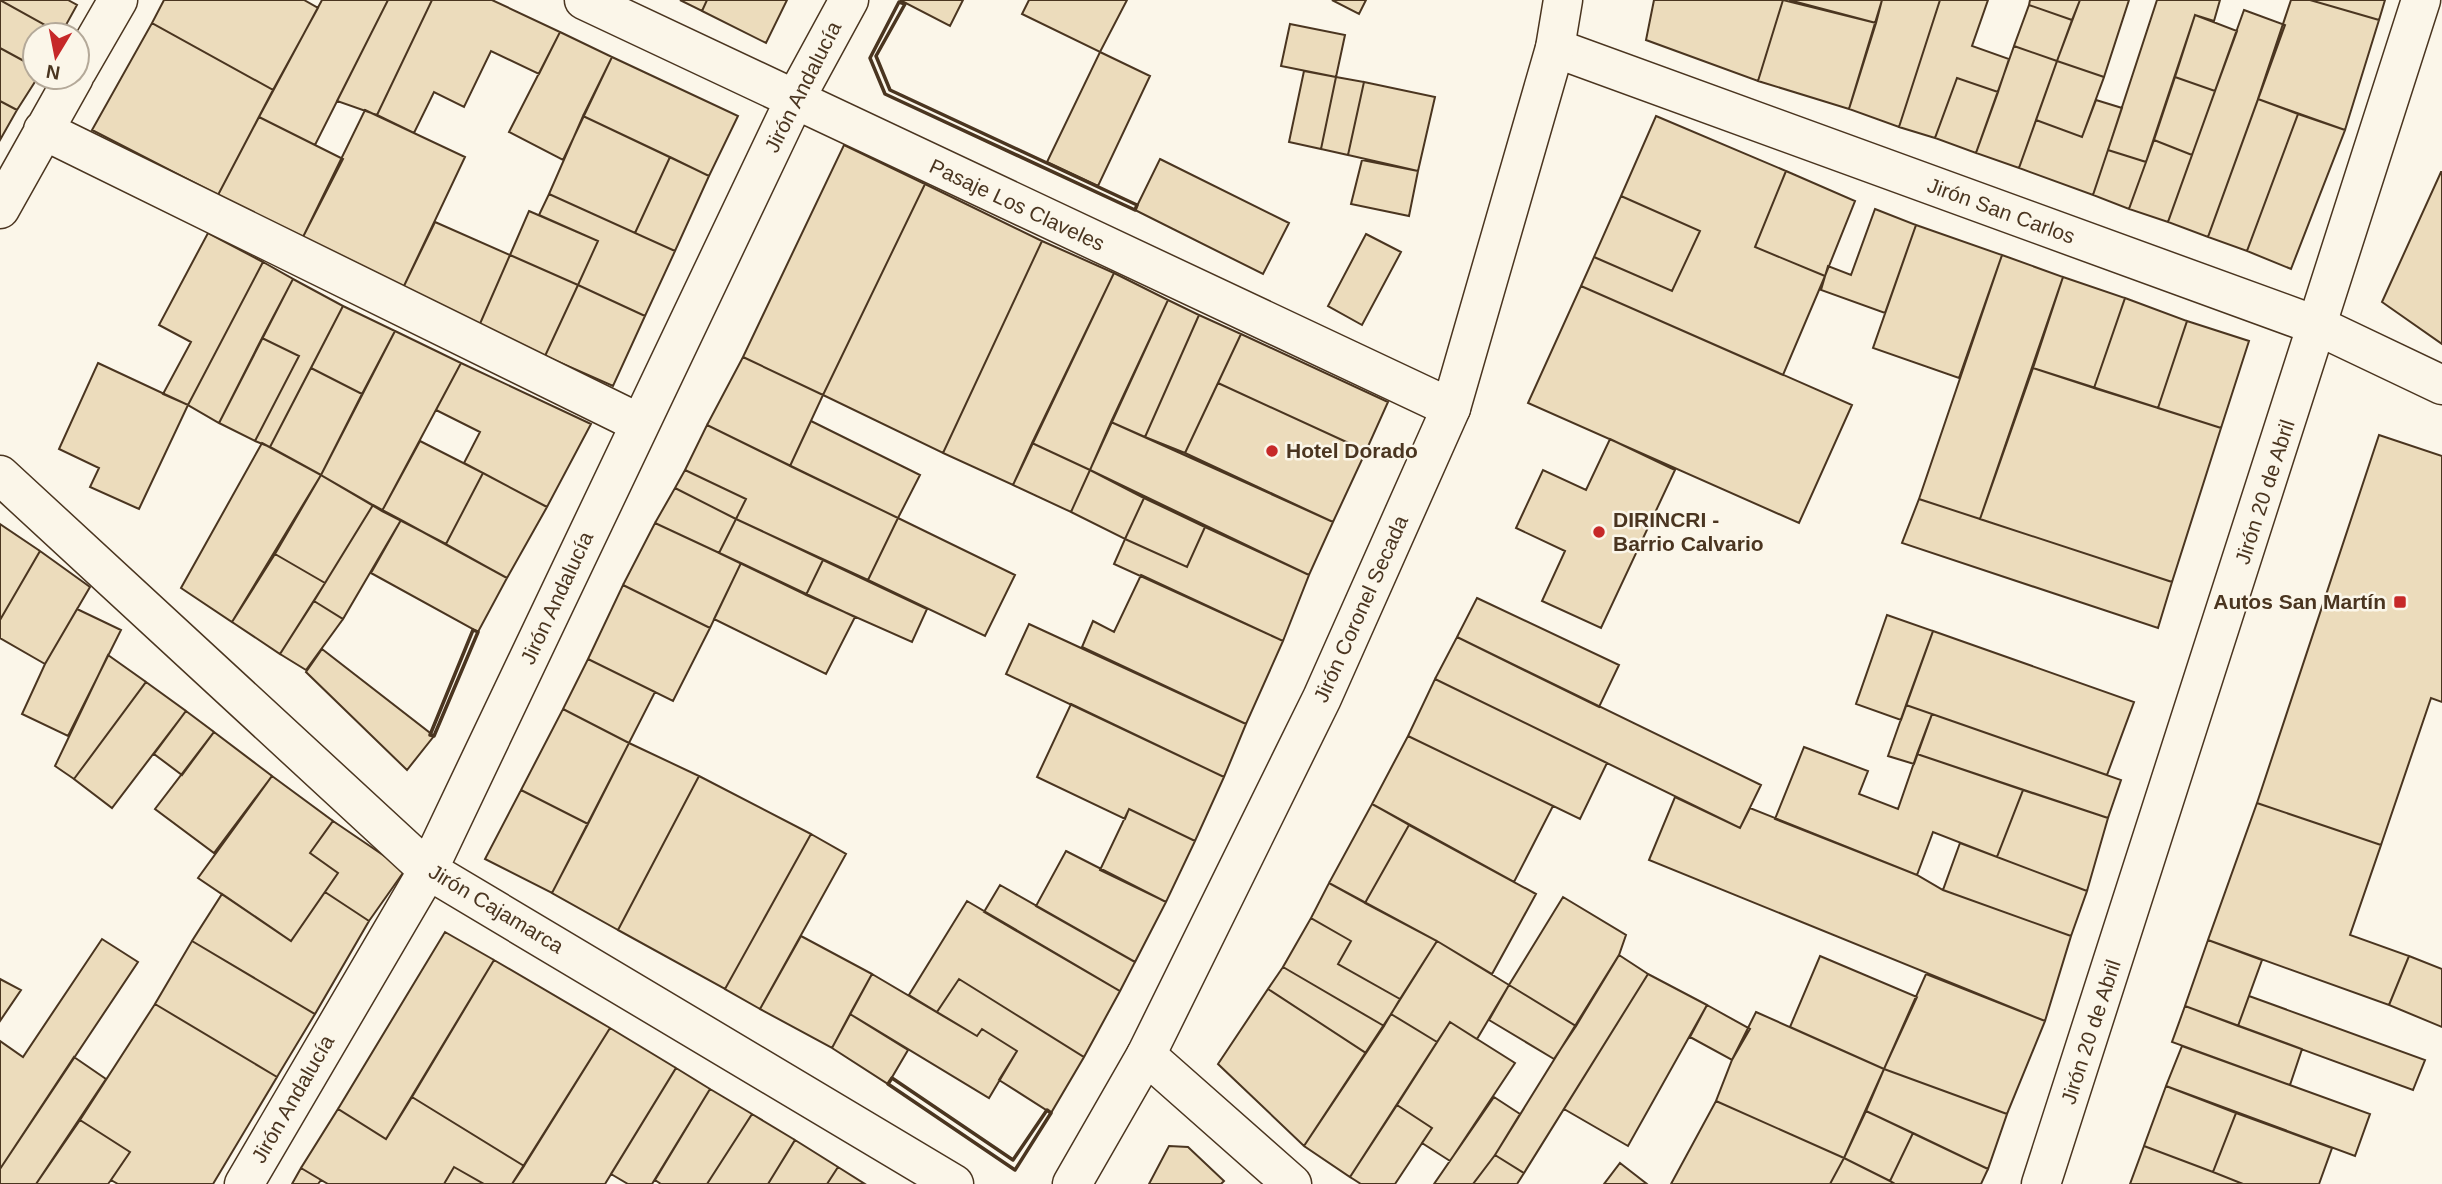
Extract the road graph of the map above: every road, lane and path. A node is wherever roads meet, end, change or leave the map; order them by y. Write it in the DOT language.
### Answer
graph roads {
  1 [pos="118,0"];
  2 [pos="584,0"];
  3 [pos="849,0"];
  4 [pos="1563,0"];
  5 [pos="2421,0"];
  6 [pos="91,47"];
  7 [pos="1555,48"];
  8 [pos="66,91"];
  9 [pos="794,101"];
  10 [pos="43,130"];
  11 [pos="0,209"];
  12 [pos="2318,326"];
  13 [pos="2442,385"];
  14 [pos="1451,408"];
  15 [pos="639,422"];
  16 [pos="0,475"];
  17 [pos="428,870"];
  18 [pos="1146,1055"];
  19 [pos="243,1184"];
  20 [pos="954,1184"];
  21 [pos="1072,1184"];
  22 [pos="1292,1184"];
  23 [pos="2041,1184"];
  1 -- 6 [label="street"];
  2 -- 9 [label="street, Pasaje Los Claveles"];
  3 -- 9 [label="street, Jirón Andalucía"];
  4 -- 7 [label="street, Jirón Coronel Secada"];
  5 -- 12 [label="street, Jirón 20 de Abril"];
  7 -- 12 [label="street, Jirón San Carlos"];
  7 -- 14 [label="street, Jirón Coronel Secada"];
  8 -- 10 [label="street"];
  9 -- 14 [label="street, Pasaje Los Claveles"];
  9 -- 15 [label="street, Jirón Andalucía"];
  10 -- 11 [label="street"];
  10 -- 15 [label="street"];
  12 -- 13 [label="street, Jirón San Carlos"];
  12 -- 23 [label="street, Jirón 20 de Abril"];
  14 -- 18 [label="street, Jirón Coronel Secada"];
  15 -- 17 [label="street, Jirón Andalucía"];
  16 -- 17 [label="street, Jirón Cajamarca"];
  17 -- 19 [label="street, Jirón Andalucía"];
  17 -- 20 [label="street, Jirón Cajamarca"];
  18 -- 21 [label="street, Jirón Coronel Secada"];
  18 -- 22 [label="street"];
}
